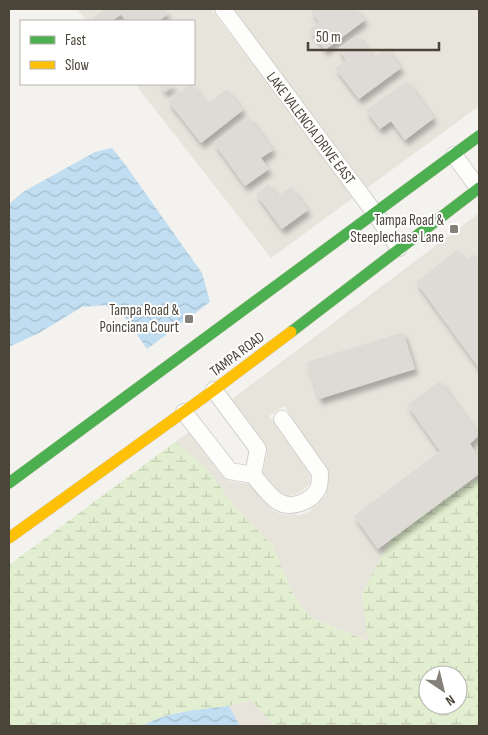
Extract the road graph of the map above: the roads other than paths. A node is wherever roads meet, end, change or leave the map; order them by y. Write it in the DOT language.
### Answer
graph roads {
  1 [pos="223,9"];
  2 [pos="479,136"];
  3 [pos="454,155"];
  4 [pos="479,188"];
  5 [pos="374,212"];
  6 [pos="399,248"];
  7 [pos="214,390"];
  8 [pos="184,412"];
  9 [pos="282,419"];
  10 [pos="253,475"];
  11 [pos="9,483"];
  12 [pos="9,538"];
  1 -- 5 [label="street, LAKE VALENCIA DRIVE EAST"];
  2 -- 3 [label="main road"];
  3 -- 4 [label="street"];
  3 -- 5 [label="main road"];
  4 -- 6 [label="main road, TAMPA ROAD"];
  5 -- 6 [label="street, LAKE VALENCIA DRIVE EAST"];
  5 -- 11 [label="main road"];
  6 -- 7 [label="main road, TAMPA ROAD"];
  7 -- 8 [label="main road, TAMPA ROAD"];
  7 -- 10 [label="street"];
  8 -- 10 [label="street"];
  8 -- 12 [label="main road, TAMPA ROAD"];
  9 -- 10 [label="street"];
}
